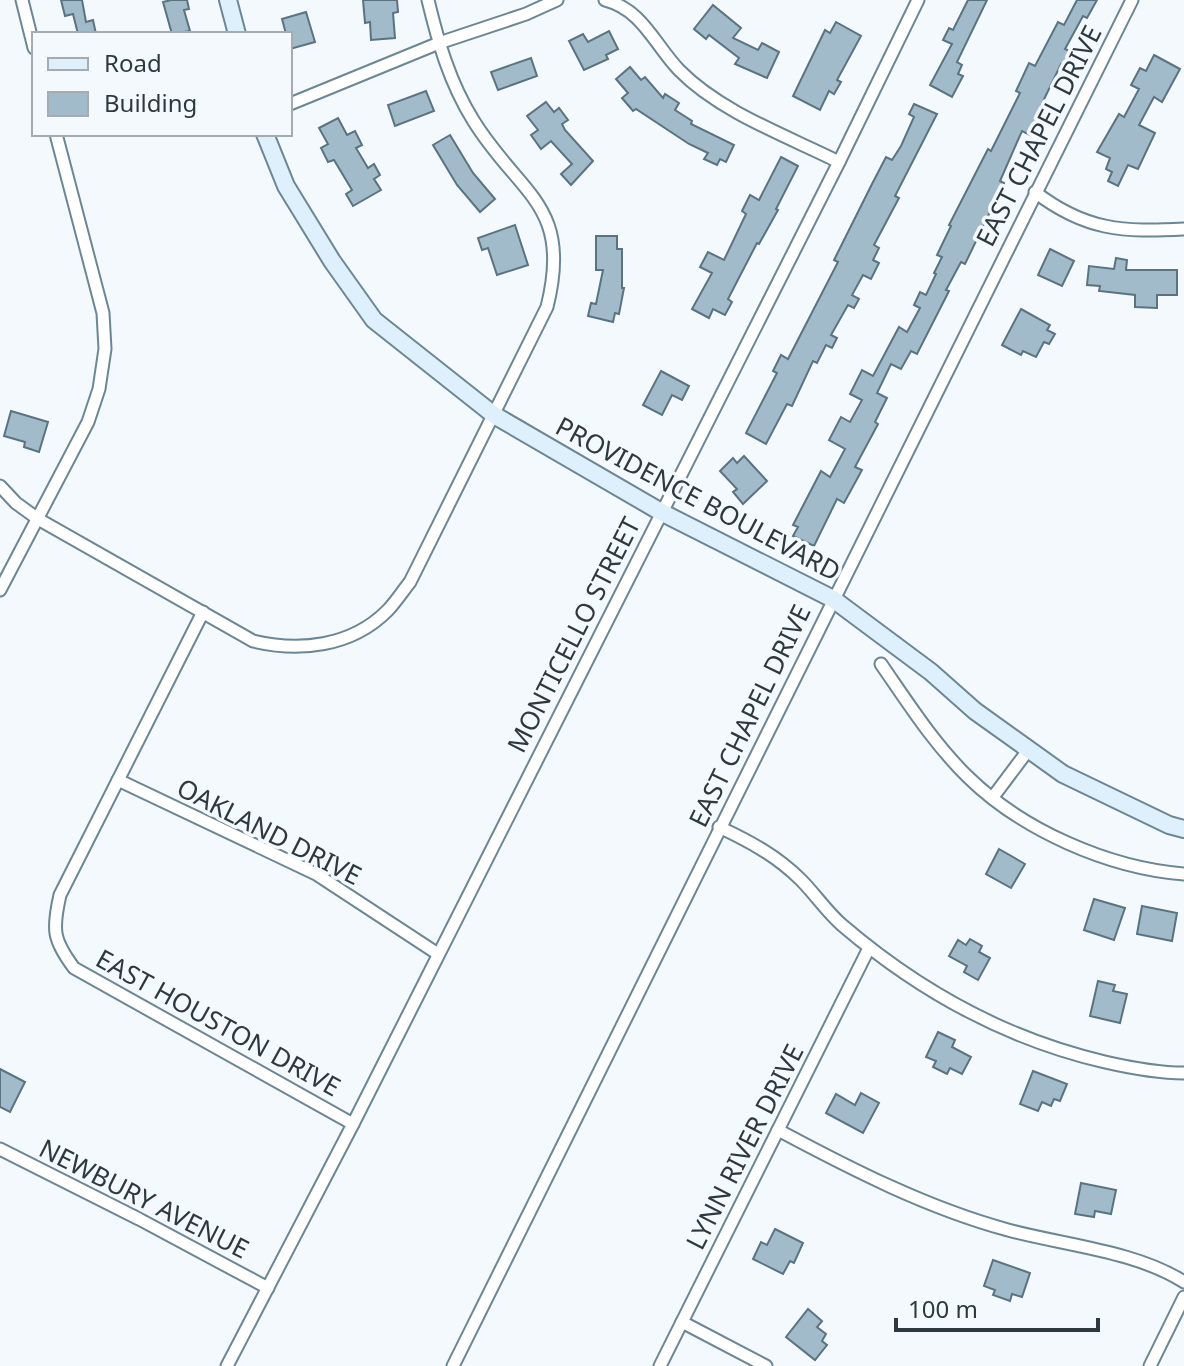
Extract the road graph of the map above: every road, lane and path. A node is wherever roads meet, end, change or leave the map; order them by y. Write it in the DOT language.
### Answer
graph roads {
  1 [pos="22,0"];
  2 [pos="228,0"];
  3 [pos="428,0"];
  4 [pos="557,0"];
  5 [pos="605,0"];
  6 [pos="918,0"];
  7 [pos="1132,0"];
  8 [pos="236,32"];
  9 [pos="32,40"];
  10 [pos="439,43"];
  11 [pos="292,103"];
  12 [pos="57,136"];
  13 [pos="266,136"];
  14 [pos="839,162"];
  15 [pos="1035,192"];
  16 [pos="1184,229"];
  17 [pos="494,415"];
  18 [pos="0,486"];
  19 [pos="661,512"];
  20 [pos="38,519"];
  21 [pos="0,590"];
  22 [pos="833,599"];
  23 [pos="203,612"];
  24 [pos="881,664"];
  25 [pos="1029,749"];
  26 [pos="118,780"];
  27 [pos="993,797"];
  28 [pos="719,827"];
  29 [pos="1184,829"];
  30 [pos="1184,874"];
  31 [pos="869,948"];
  32 [pos="438,954"];
  33 [pos="1184,1073"];
  34 [pos="353,1124"];
  35 [pos="778,1130"];
  36 [pos="0,1149"];
  37 [pos="1184,1282"];
  38 [pos="268,1288"];
  39 [pos="1184,1297"];
  40 [pos="682,1322"];
  41 [pos="227,1366"];
  42 [pos="453,1366"];
  43 [pos="660,1366"];
  44 [pos="766,1366"];
  45 [pos="1150,1366"];
  1 -- 9 [label="street"];
  2 -- 8 [label="main road"];
  3 -- 10 [label="street"];
  4 -- 10 [label="street"];
  5 -- 14 [label="street"];
  6 -- 14 [label="street, MONTICELLO STREET"];
  7 -- 15 [label="street, EAST CHAPEL DRIVE"];
  10 -- 11 [label="street"];
  10 -- 17 [label="street"];
  12 -- 20 [label="street"];
  13 -- 17 [label="main road, PROVIDENCE BOULEVARD"];
  14 -- 19 [label="street, MONTICELLO STREET"];
  15 -- 16 [label="street"];
  15 -- 22 [label="street, EAST CHAPEL DRIVE"];
  17 -- 19 [label="main road, PROVIDENCE BOULEVARD"];
  17 -- 23 [label="street"];
  18 -- 20 [label="street"];
  19 -- 22 [label="main road, PROVIDENCE BOULEVARD"];
  19 -- 32 [label="street, MONTICELLO STREET"];
  20 -- 21 [label="street"];
  20 -- 23 [label="street"];
  22 -- 25 [label="main road, PROVIDENCE BOULEVARD"];
  22 -- 28 [label="street, EAST CHAPEL DRIVE"];
  23 -- 26 [label="street, EAST HOUSTON DRIVE"];
  24 -- 27 [label="street"];
  25 -- 27 [label="street"];
  25 -- 29 [label="main road, PROVIDENCE BOULEVARD"];
  26 -- 32 [label="street, OAKLAND DRIVE"];
  26 -- 34 [label="street, EAST HOUSTON DRIVE"];
  27 -- 30 [label="street"];
  28 -- 31 [label="street"];
  28 -- 42 [label="street, EAST CHAPEL DRIVE"];
  31 -- 33 [label="street"];
  31 -- 35 [label="street, LYNN RIVER DRIVE"];
  32 -- 34 [label="street, MONTICELLO STREET"];
  34 -- 38 [label="street, MONTICELLO STREET"];
  35 -- 37 [label="street"];
  35 -- 40 [label="street, LYNN RIVER DRIVE"];
  36 -- 38 [label="street, NEWBURY AVENUE"];
  38 -- 41 [label="street, MONTICELLO STREET"];
  39 -- 45 [label="street"];
  40 -- 43 [label="street, LYNN RIVER DRIVE"];
  40 -- 44 [label="street"];
}
